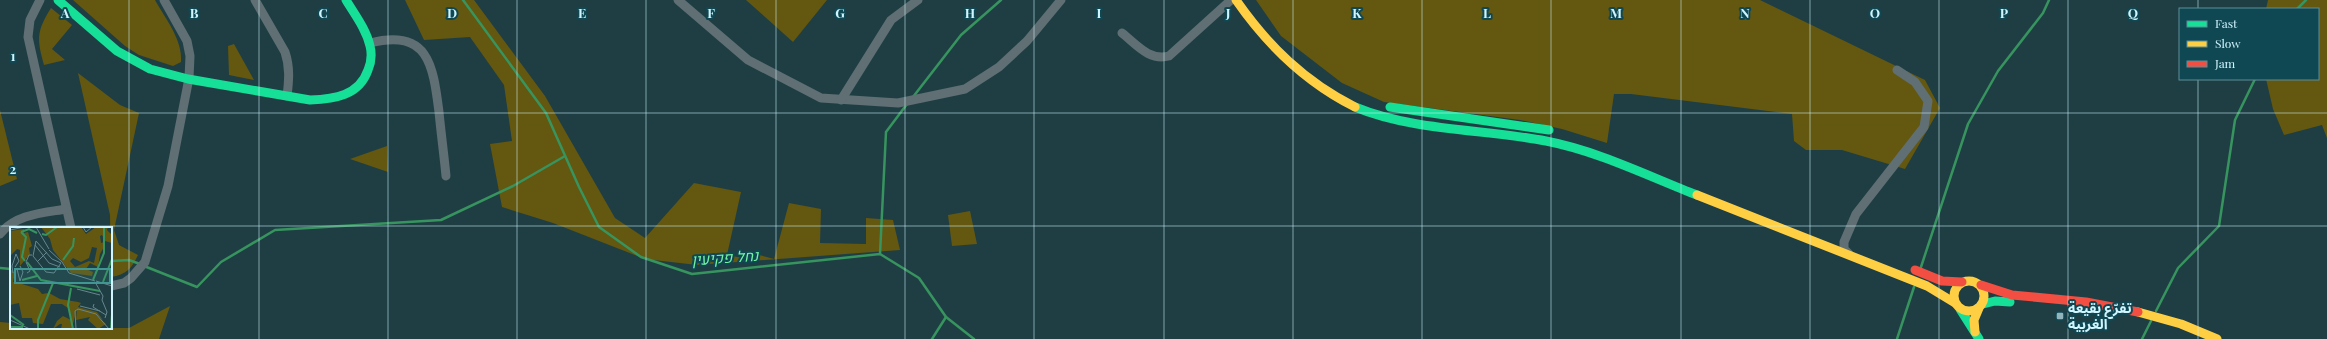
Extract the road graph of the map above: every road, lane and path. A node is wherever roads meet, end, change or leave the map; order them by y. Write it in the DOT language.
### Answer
graph roads {
  1 [pos="40,0"];
  2 [pos="58,0"];
  3 [pos="164,0"];
  4 [pos="255,0"];
  5 [pos="346,0"];
  6 [pos="678,0"];
  7 [pos="918,0"];
  8 [pos="1061,0"];
  9 [pos="1231,0"];
  10 [pos="1236,0"];
  11 [pos="1245,0"];
  12 [pos="1122,33"];
  13 [pos="370,43"];
  14 [pos="1897,70"];
  15 [pos="189,78"];
  16 [pos="1349,92"];
  17 [pos="287,96"];
  18 [pos="841,100"];
  19 [pos="1381,105"];
  20 [pos="1559,133"];
  21 [pos="1585,141"];
  22 [pos="446,176"];
  23 [pos="1676,176"];
  24 [pos="66,209"];
  25 [pos="71,227"];
  26 [pos="0,234"];
  27 [pos="1840,241"];
  28 [pos="1858,248"];
  29 [pos="1854,257"];
  30 [pos="1902,265"];
  31 [pos="1962,282"];
  32 [pos="112,286"];
  33 [pos="1981,286"];
  34 [pos="1958,306"];
  35 [pos="1981,306"];
  36 [pos="2177,323"];
  37 [pos="1977,335"];
  38 [pos="2217,339"];
  1 -- 24 [label="street"];
  2 -- 15 [label="main road"];
  3 -- 15 [label="street"];
  4 -- 17 [label="street"];
  5 -- 13 [label="main road"];
  6 -- 18 [label="street"];
  7 -- 18 [label="street"];
  8 -- 18 [label="street"];
  9 -- 12 [label="street"];
  10 -- 29 [label="main road"];
  11 -- 16 [label="main road"];
  13 -- 17 [label="main road"];
  13 -- 22 [label="street"];
  14 -- 27 [label="street"];
  15 -- 17 [label="main road"];
  15 -- 32 [label="street"];
  19 -- 20 [label="main road"];
  21 -- 23 [label="main road"];
  24 -- 25 [label="street"];
  24 -- 26 [label="street"];
  27 -- 28 [label="main road"];
  27 -- 29 [label="street"];
  29 -- 34 [label="main road"];
  30 -- 31 [label="main road"];
  31 -- 33 [label="main road"];
  31 -- 34 [label="main road"];
  33 -- 35 [label="main road"];
  33 -- 36 [label="main road"];
  34 -- 35 [label="main road"];
  34 -- 37 [label="main road"];
  35 -- 36 [label="main road"];
  35 -- 37 [label="main road"];
  36 -- 38 [label="main road"];
}
